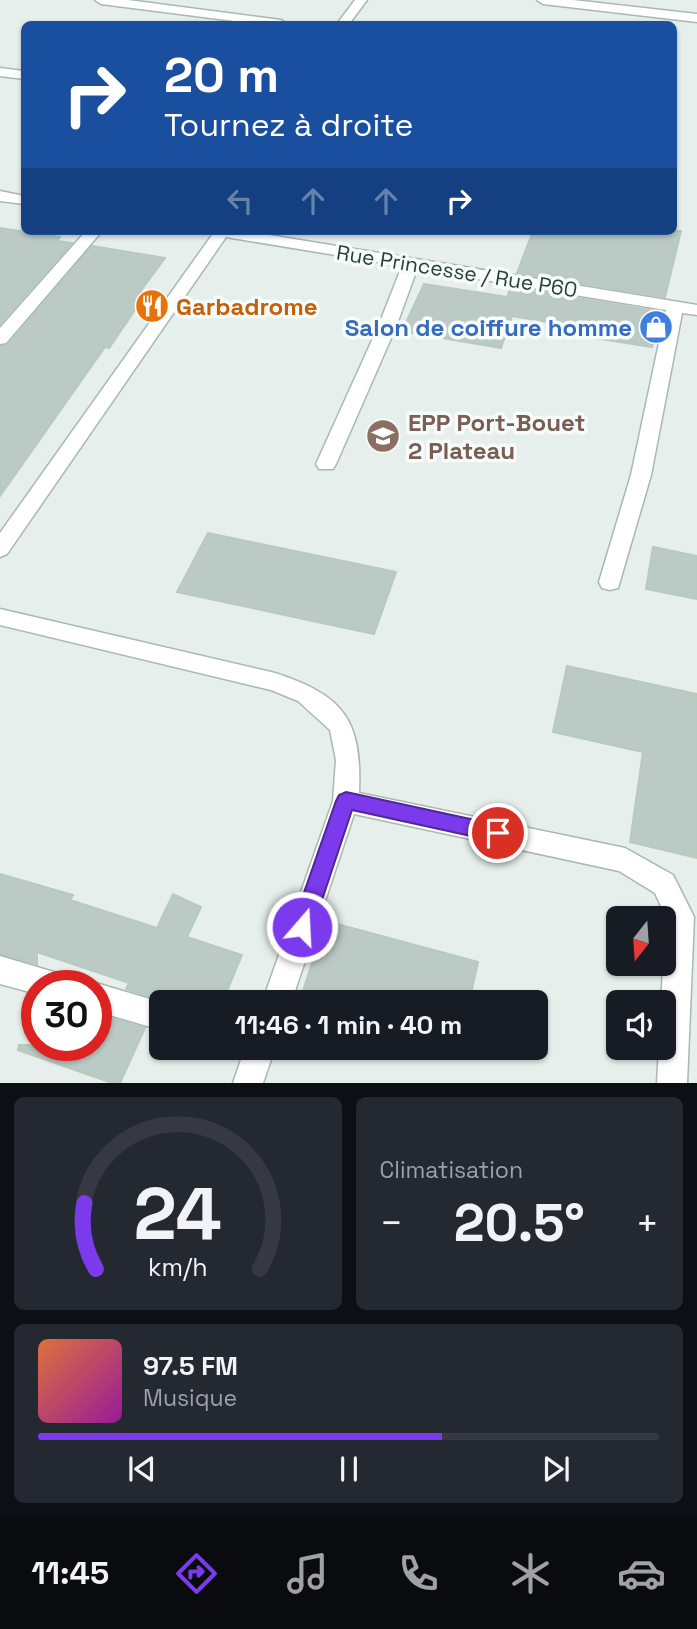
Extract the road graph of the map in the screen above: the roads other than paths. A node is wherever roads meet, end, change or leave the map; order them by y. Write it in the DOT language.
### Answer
graph roads {
  1 [pos="101,0"];
  2 [pos="361,0"];
  3 [pos="543,0"];
  4 [pos="697,18"];
  5 [pos="258,21"];
  6 [pos="345,21"];
  7 [pos="0,72"];
  8 [pos="21,75"];
  9 [pos="0,196"];
  10 [pos="21,200"];
  11 [pos="91,235"];
  12 [pos="220,235"];
  13 [pos="240,235"];
  14 [pos="411,263"];
  15 [pos="675,306"];
  16 [pos="697,310"];
  17 [pos="0,340"];
  18 [pos="326,464"];
  19 [pos="0,549"];
  20 [pos="610,582"];
  21 [pos="0,617"];
  22 [pos="346,801"];
  23 [pos="0,970"];
  24 [pos="21,976"];
  25 [pos="281,990"];
  26 [pos="112,1002"];
  27 [pos="149,1012"];
  28 [pos="256,1060"];
  29 [pos="248,1083"];
  30 [pos="672,1083"];
  1 -- 5 [label="street"];
  2 -- 6 [label="street"];
  3 -- 4 [label="street"];
  7 -- 8 [label="street"];
  9 -- 10 [label="street"];
  11 -- 17 [label="street"];
  12 -- 19 [label="street"];
  13 -- 14 [label="street, Rue Princesse / Rue P60"];
  14 -- 15 [label="street, Rue Princesse / Rue P60"];
  14 -- 18 [label="street"];
  15 -- 16 [label="street, Rue Princesse / Rue P60"];
  15 -- 20 [label="street"];
  21 -- 22 [label="street"];
  22 -- 25 [label="street"];
  22 -- 30 [label="street"];
  23 -- 24 [label="street"];
  26 -- 27 [label="street"];
  28 -- 29 [label="street"];
}
